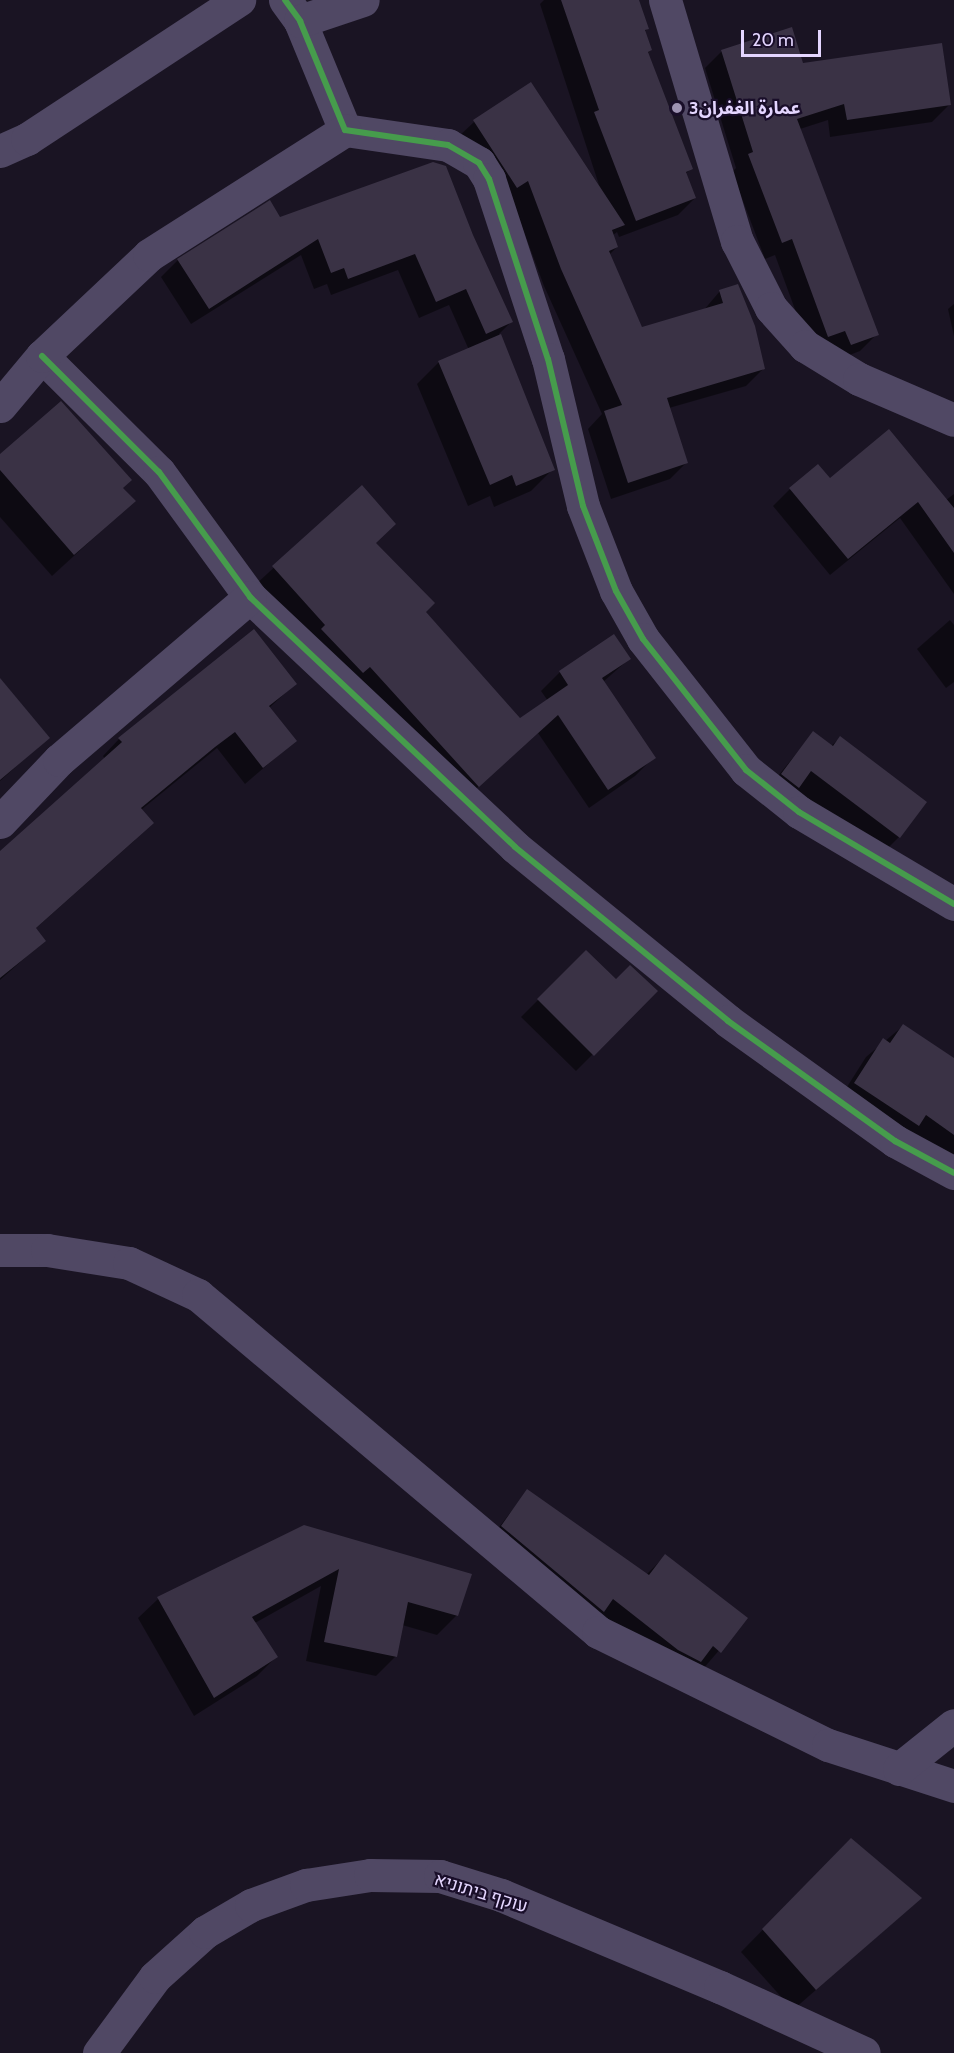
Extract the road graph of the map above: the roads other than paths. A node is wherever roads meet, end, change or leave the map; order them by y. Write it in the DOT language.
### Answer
graph roads {
  1 [pos="239,0"];
  2 [pos="363,0"];
  3 [pos="664,0"];
  4 [pos="293,10"];
  5 [pos="345,130"];
  6 [pos="0,151"];
  7 [pos="42,356"];
  8 [pos="0,406"];
  9 [pos="954,420"];
  10 [pos="250,597"];
  11 [pos="0,822"];
  12 [pos="954,904"];
  13 [pos="954,1173"];
  14 [pos="0,1250"];
  15 [pos="954,1725"];
  16 [pos="898,1769"];
  17 [pos="954,1785"];
  18 [pos="99,2053"];
  19 [pos="864,2053"];
  1 -- 6 [label="street"];
  2 -- 4 [label="street"];
  3 -- 9 [label="street"];
  4 -- 5 [label="street"];
  5 -- 7 [label="street"];
  5 -- 12 [label="street"];
  7 -- 8 [label="street"];
  7 -- 10 [label="street"];
  10 -- 11 [label="street"];
  10 -- 13 [label="street"];
  14 -- 16 [label="street"];
  15 -- 16 [label="street"];
  16 -- 17 [label="street"];
  18 -- 19 [label="street, עוקף ביתוניא"];
}
